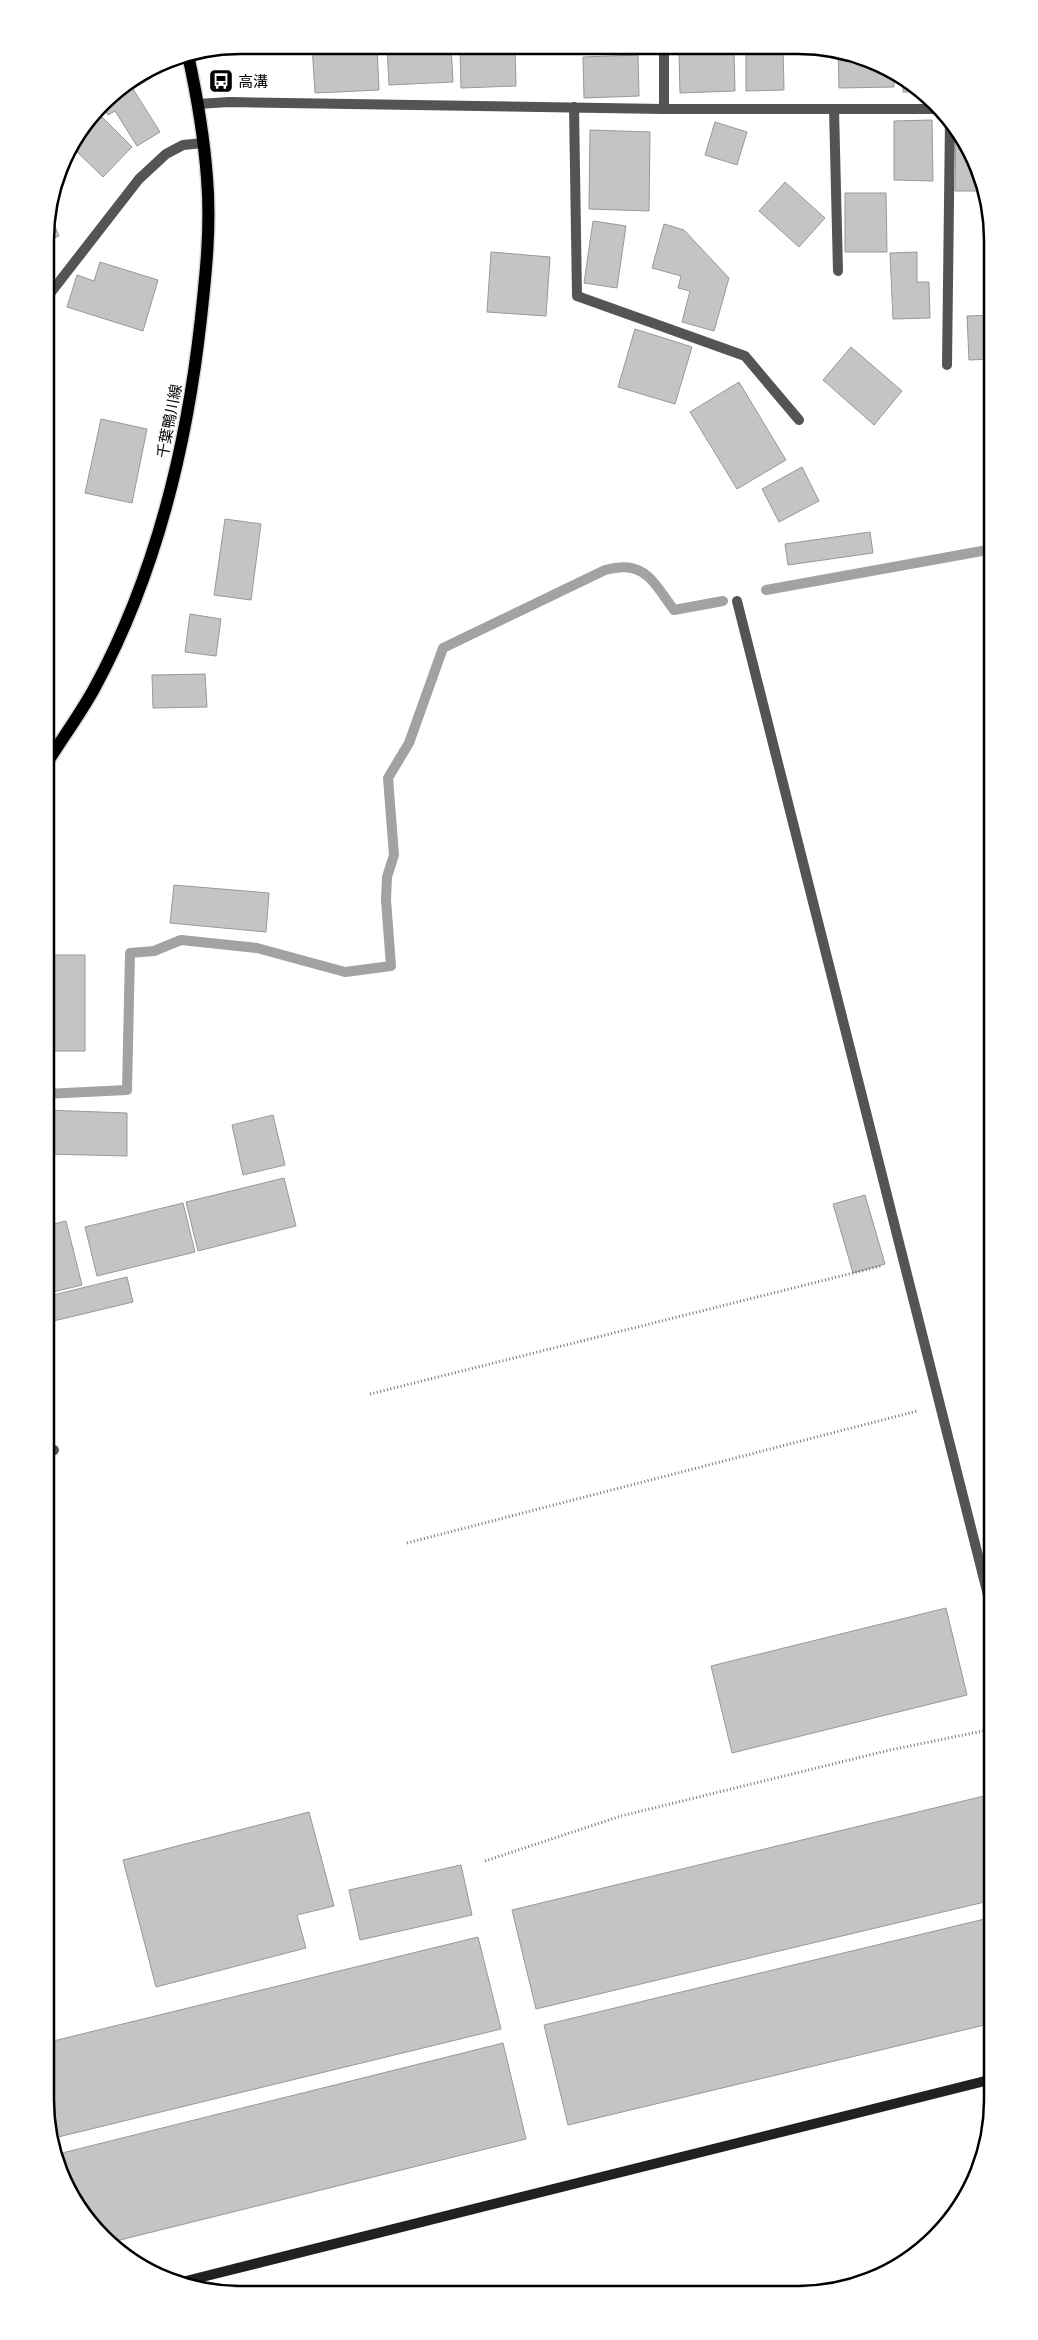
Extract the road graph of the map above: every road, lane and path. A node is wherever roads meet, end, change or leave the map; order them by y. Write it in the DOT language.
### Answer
graph roads {
  1 [pos="664,54"];
  2 [pos="189,61"];
  3 [pos="198,104"];
  4 [pos="574,107"];
  5 [pos="664,109"];
  6 [pos="834,109"];
  7 [pos="931,109"];
  8 [pos="950,132"];
  9 [pos="203,143"];
  10 [pos="838,271"];
  11 [pos="54,288"];
  12 [pos="946,365"];
  13 [pos="799,420"];
  14 [pos="737,601"];
  15 [pos="54,752"];
  16 [pos="904,1261"];
  17 [pos="370,1394"];
  18 [pos="940,1405"];
  19 [pos="407,1544"];
  20 [pos="984,1579"];
  21 [pos="984,1731"];
  22 [pos="485,1861"];
  23 [pos="984,2080"];
  24 [pos="191,2280"];
  1 -- 5 [label="street"];
  2 -- 3 [label="main road, 千葉鴨川線"];
  3 -- 4 [label="street"];
  3 -- 9 [label="main road, 千葉鴨川線"];
  4 -- 5 [label="street"];
  4 -- 13 [label="street"];
  5 -- 6 [label="street"];
  6 -- 7 [label="street"];
  6 -- 10 [label="street"];
  8 -- 12 [label="street"];
  9 -- 11 [label="street"];
  9 -- 15 [label="main road, 千葉鴨川線"];
  14 -- 16 [label="street"];
  16 -- 17 [label="path"];
  16 -- 18 [label="street"];
  18 -- 19 [label="path"];
  18 -- 20 [label="street"];
  21 -- 22 [label="path"];
  23 -- 24 [label="street"];
}
